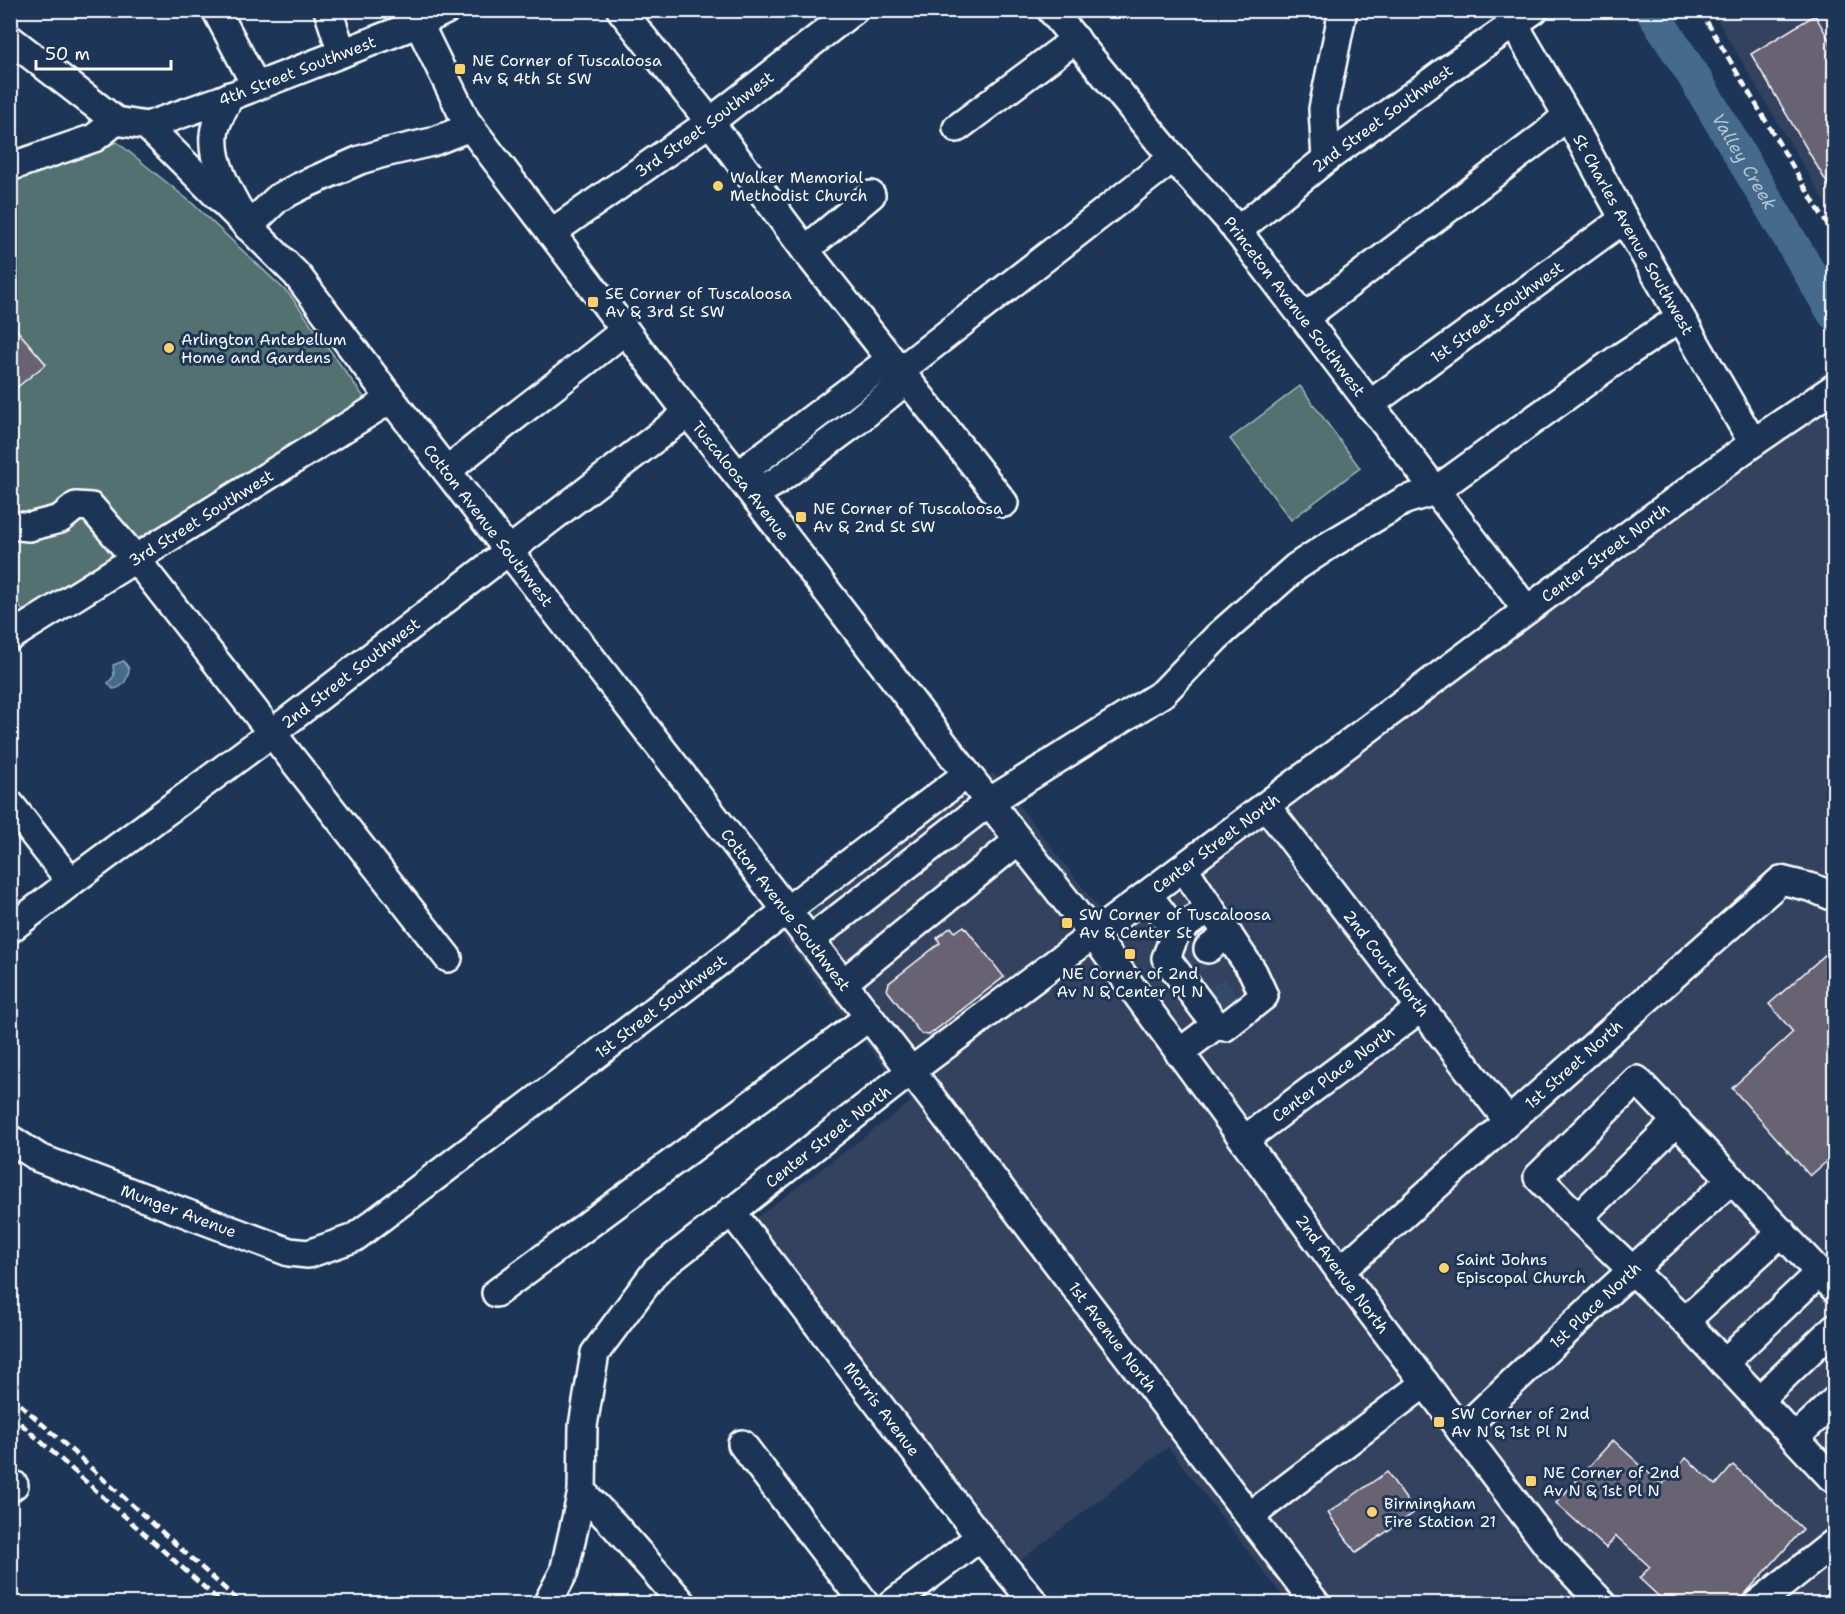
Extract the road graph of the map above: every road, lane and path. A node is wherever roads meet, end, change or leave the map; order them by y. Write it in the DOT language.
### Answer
graph roads {
  1 [pos="216,10"];
  2 [pos="328,10"];
  3 [pos="446,10"];
  4 [pos="854,10"];
  5 [pos="1051,10"];
  6 [pos="1343,10"];
  7 [pos="626,12"];
  8 [pos="415,17"];
  9 [pos="1524,17"];
  10 [pos="10,39"];
  11 [pos="1076,39"];
  12 [pos="342,53"];
  13 [pos="256,86"];
  14 [pos="230,96"];
  15 [pos="1567,115"];
  16 [pos="116,121"];
  17 [pos="710,122"];
  18 [pos="147,126"];
  19 [pos="470,127"];
  20 [pos="957,128"];
  21 [pos="1173,158"];
  22 [pos="1326,159"];
  23 [pos="10,167"];
  24 [pos="871,195"];
  25 [pos="1624,219"];
  26 [pos="248,227"];
  27 [pos="1237,231"];
  28 [pos="551,233"];
  29 [pos="805,250"];
  30 [pos="1304,318"];
  31 [pos="1680,318"];
  32 [pos="625,330"];
  33 [pos="900,370"];
  34 [pos="1834,388"];
  35 [pos="391,399"];
  36 [pos="1369,405"];
  37 [pos="688,413"];
  38 [pos="1753,443"];
  39 [pos="447,471"];
  40 [pos="748,488"];
  41 [pos="1435,491"];
  42 [pos="1004,503"];
  43 [pos="10,525"];
  44 [pos="509,550"];
  45 [pos="135,558"];
  46 [pos="1527,610"];
  47 [pos="10,638"];
  48 [pos="272,733"];
  49 [pos="967,774"];
  50 [pos="989,802"];
  51 [pos="10,804"];
  52 [pos="1266,806"];
  53 [pos="1019,840"];
  54 [pos="1184,868"];
  55 [pos="71,882"];
  56 [pos="1824,893"];
  57 [pos="1148,895"];
  58 [pos="1210,908"];
  59 [pos="787,910"];
  60 [pos="10,929"];
  61 [pos="1176,932"];
  62 [pos="1094,936"];
  63 [pos="810,940"];
  64 [pos="448,958"];
  65 [pos="1179,971"];
  66 [pos="843,983"];
  67 [pos="1141,1001"];
  68 [pos="1421,1008"];
  69 [pos="1210,1013"];
  70 [pos="869,1017"];
  71 [pos="1179,1053"];
  72 [pos="911,1071"];
  73 [pos="1508,1121"];
  74 [pos="1677,1121"];
  75 [pos="10,1138"];
  76 [pos="1244,1140"];
  77 [pos="1732,1179"];
  78 [pos="731,1211"];
  79 [pos="1578,1218"];
  80 [pos="1782,1232"];
  81 [pos="354,1238"];
  82 [pos="1340,1270"];
  83 [pos="1632,1271"];
  84 [pos="1830,1281"];
  85 [pos="496,1293"];
  86 [pos="1685,1321"];
  87 [pos="1834,1328"];
  88 [pos="1724,1363"];
  89 [pos="1425,1383"];
  90 [pos="1759,1400"];
  91 [pos="1834,1401"];
  92 [pos="1461,1431"];
  93 [pos="1795,1438"];
  94 [pos="742,1444"];
  95 [pos="1834,1474"];
  96 [pos="582,1492"];
  97 [pos="1250,1516"];
  98 [pos="980,1537"];
  99 [pos="1834,1543"];
  100 [pos="547,1604"];
  101 [pos="683,1604"];
  102 [pos="865,1604"];
  103 [pos="892,1604"];
  104 [pos="1035,1604"];
  105 [pos="1316,1604"];
  106 [pos="1603,1604"];
  107 [pos="1757,1604"];
  1 -- 13 [label="street"];
  2 -- 12 [label="street"];
  3 -- 8 [label="street, 4th Street Southwest"];
  4 -- 17 [label="street, 3rd Street Southwest"];
  5 -- 11 [label="street, Princeton Avenue Southwest"];
  6 -- 22 [label="street"];
  7 -- 17 [label="street"];
  8 -- 12 [label="street, 4th Street Southwest"];
  8 -- 19 [label="street, Tuscaloosa Avenue"];
  9 -- 15 [label="street, St Charles Avenue Southwest"];
  9 -- 22 [label="street, 2nd Street Southwest"];
  10 -- 16 [label="street"];
  11 -- 20 [label="street"];
  11 -- 21 [label="street, Princeton Avenue Southwest"];
  12 -- 13 [label="street, 4th Street Southwest"];
  13 -- 14 [label="street, 4th Street Southwest"];
  14 -- 18 [label="street, 4th Street Southwest"];
  14 -- 26 [label="street"];
  15 -- 25 [label="street, St Charles Avenue Southwest"];
  15 -- 30 [label="street"];
  16 -- 18 [label="street"];
  16 -- 23 [label="street"];
  17 -- 28 [label="street, 3rd Street Southwest"];
  17 -- 29 [label="street"];
  18 -- 26 [label="street, Cotton Avenue Southwest"];
  19 -- 26 [label="street"];
  19 -- 28 [label="street, Tuscaloosa Avenue"];
  21 -- 27 [label="street, Princeton Avenue Southwest"];
  21 -- 33 [label="street"];
  22 -- 27 [label="street, 2nd Street Southwest"];
  24 -- 29 [label="street"];
  25 -- 31 [label="street, St Charles Avenue Southwest"];
  25 -- 36 [label="street, 1st Street Southwest"];
  26 -- 35 [label="street, Cotton Avenue Southwest"];
  27 -- 30 [label="street, Princeton Avenue Southwest"];
  28 -- 32 [label="street, Tuscaloosa Avenue"];
  29 -- 33 [label="street"];
  30 -- 36 [label="street, Princeton Avenue Southwest"];
  31 -- 38 [label="street, St Charles Avenue Southwest"];
  31 -- 41 [label="street"];
  32 -- 37 [label="street, Tuscaloosa Avenue"];
  32 -- 39 [label="street"];
  33 -- 40 [label="street"];
  33 -- 42 [label="street"];
  34 -- 38 [label="street, Center Street North"];
  35 -- 39 [label="street, Cotton Avenue Southwest"];
  35 -- 45 [label="street, 3rd Street Southwest"];
  36 -- 41 [label="street, Princeton Avenue Southwest"];
  37 -- 40 [label="street, Tuscaloosa Avenue"];
  37 -- 44 [label="street, 2nd Street Southwest"];
  38 -- 46 [label="street, Center Street North"];
  39 -- 44 [label="street, Cotton Avenue Southwest"];
  40 -- 49 [label="street, Tuscaloosa Avenue"];
  41 -- 46 [label="street, Princeton Avenue Southwest"];
  41 -- 50 [label="street"];
  43 -- 45 [label="street"];
  44 -- 48 [label="street, 2nd Street Southwest"];
  44 -- 59 [label="street, Cotton Avenue Southwest"];
  45 -- 47 [label="street, 3rd Street Southwest"];
  45 -- 48 [label="street"];
  46 -- 52 [label="street, Center Street North"];
  48 -- 55 [label="street, 2nd Street Southwest"];
  48 -- 64 [label="street"];
  49 -- 50 [label="street, Tuscaloosa Avenue"];
  49 -- 59 [label="street, 1st Street Southwest"];
  50 -- 53 [label="street, Tuscaloosa Avenue"];
  50 -- 63 [label="street"];
  51 -- 55 [label="street"];
  52 -- 54 [label="street, Center Street North"];
  52 -- 68 [label="street, 2nd Court North"];
  53 -- 62 [label="street, Tuscaloosa Avenue"];
  53 -- 66 [label="street"];
  54 -- 57 [label="street, Center Street North"];
  54 -- 58 [label="street"];
  55 -- 60 [label="street, 2nd Street Southwest"];
  56 -- 73 [label="street, 1st Street North"];
  57 -- 61 [label="street"];
  57 -- 62 [label="street, Center Street North"];
  58 -- 61 [label="street"];
  58 -- 69 [label="street"];
  59 -- 63 [label="street, Cotton Avenue Southwest"];
  59 -- 81 [label="street, 1st Street Southwest"];
  61 -- 65 [label="street"];
  62 -- 67 [label="street, 2nd Avenue North"];
  62 -- 72 [label="street, Center Street North"];
  63 -- 66 [label="street, Cotton Avenue Southwest"];
  65 -- 67 [label="street"];
  65 -- 69 [label="street"];
  66 -- 70 [label="street, Cotton Avenue Southwest"];
  67 -- 71 [label="street, 2nd Avenue North"];
  68 -- 73 [label="street, 2nd Court North"];
  68 -- 76 [label="street, Center Place North"];
  69 -- 71 [label="street"];
  70 -- 72 [label="street, Cotton Avenue Southwest"];
  70 -- 85 [label="street"];
  71 -- 76 [label="street, 2nd Avenue North"];
  72 -- 78 [label="street, Center Street North"];
  72 -- 97 [label="street, 1st Avenue North"];
  73 -- 82 [label="street, 1st Street North"];
  74 -- 77 [label="street"];
  74 -- 79 [label="street"];
  74 -- 79 [label="street"];
  75 -- 81 [label="street, Munger Avenue"];
  76 -- 82 [label="street, 2nd Avenue North"];
  77 -- 80 [label="street"];
  77 -- 83 [label="street, 1st Place North"];
  78 -- 96 [label="street, Center Street North"];
  78 -- 98 [label="street, Morris Avenue"];
  79 -- 83 [label="street"];
  80 -- 84 [label="street"];
  80 -- 86 [label="street"];
  82 -- 89 [label="street, 2nd Avenue North"];
  83 -- 86 [label="street"];
  83 -- 92 [label="street, 1st Place North"];
  84 -- 88 [label="street"];
  86 -- 88 [label="street"];
  87 -- 90 [label="street"];
  88 -- 90 [label="street"];
  89 -- 92 [label="street, 2nd Avenue North"];
  89 -- 97 [label="street"];
  90 -- 93 [label="street"];
  91 -- 93 [label="street"];
  92 -- 106 [label="street, 2nd Avenue North"];
  93 -- 95 [label="street"];
  94 -- 102 [label="street"];
  96 -- 100 [label="street"];
  96 -- 101 [label="street"];
  97 -- 105 [label="street, 1st Avenue North"];
  98 -- 103 [label="street"];
  98 -- 104 [label="street, Morris Avenue"];
  99 -- 107 [label="street"];
}
